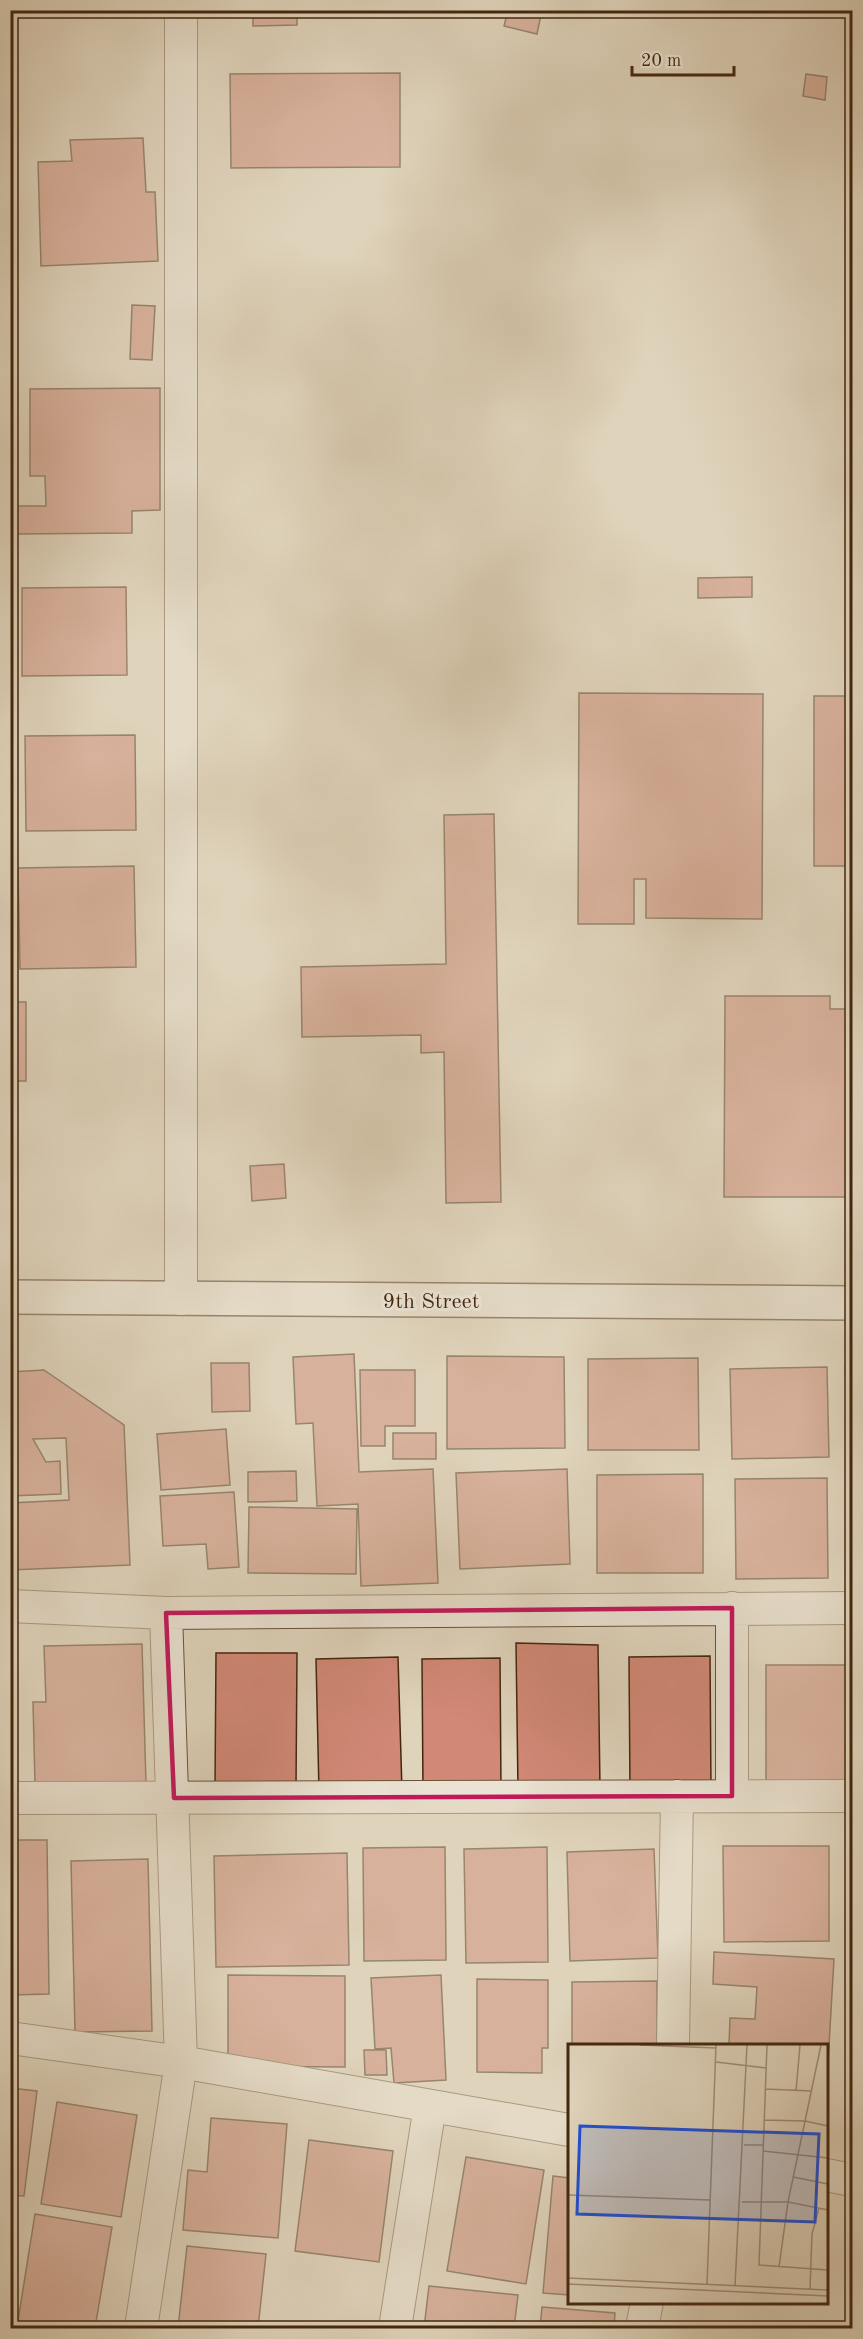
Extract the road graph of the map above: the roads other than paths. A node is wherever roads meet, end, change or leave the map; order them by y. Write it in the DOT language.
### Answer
graph roads {
  1 [pos="181,10"];
  2 [pos="10,1297"];
  3 [pos="181,1299"];
  4 [pos="852,1303"];
  5 [pos="10,1606"];
  6 [pos="732,1608"];
  7 [pos="852,1608"];
  8 [pos="166,1613"];
  9 [pos="677,1796"];
  10 [pos="732,1796"];
  11 [pos="852,1796"];
  12 [pos="10,1798"];
  13 [pos="174,1798"];
  14 [pos="10,2038"];
  15 [pos="673,2044"];
  16 [pos="181,2062"];
  17 [pos="430,2106"];
  18 [pos="568,2130"];
  19 [pos="827,2175"];
  20 [pos="852,2180"];
  21 [pos="647,2303"];
  22 [pos="141,2328"];
  23 [pos="394,2328"];
  24 [pos="642,2328"];
  1 -- 3 [label="street"];
  2 -- 3 [label="street, 9th Street"];
  3 -- 4 [label="street, 9th Street"];
  5 -- 8 [label="street"];
  6 -- 7 [label="street"];
  6 -- 8 [label="street"];
  6 -- 10 [label="street"];
  8 -- 13 [label="street"];
  9 -- 10 [label="street"];
  9 -- 13 [label="street"];
  9 -- 15 [label="street"];
  10 -- 11 [label="street"];
  12 -- 13 [label="street"];
  13 -- 16 [label="street"];
  14 -- 16 [label="street"];
  16 -- 17 [label="street"];
  16 -- 22 [label="street"];
  17 -- 18 [label="street"];
  17 -- 23 [label="street"];
  19 -- 20 [label="street"];
  21 -- 24 [label="street"];
}
